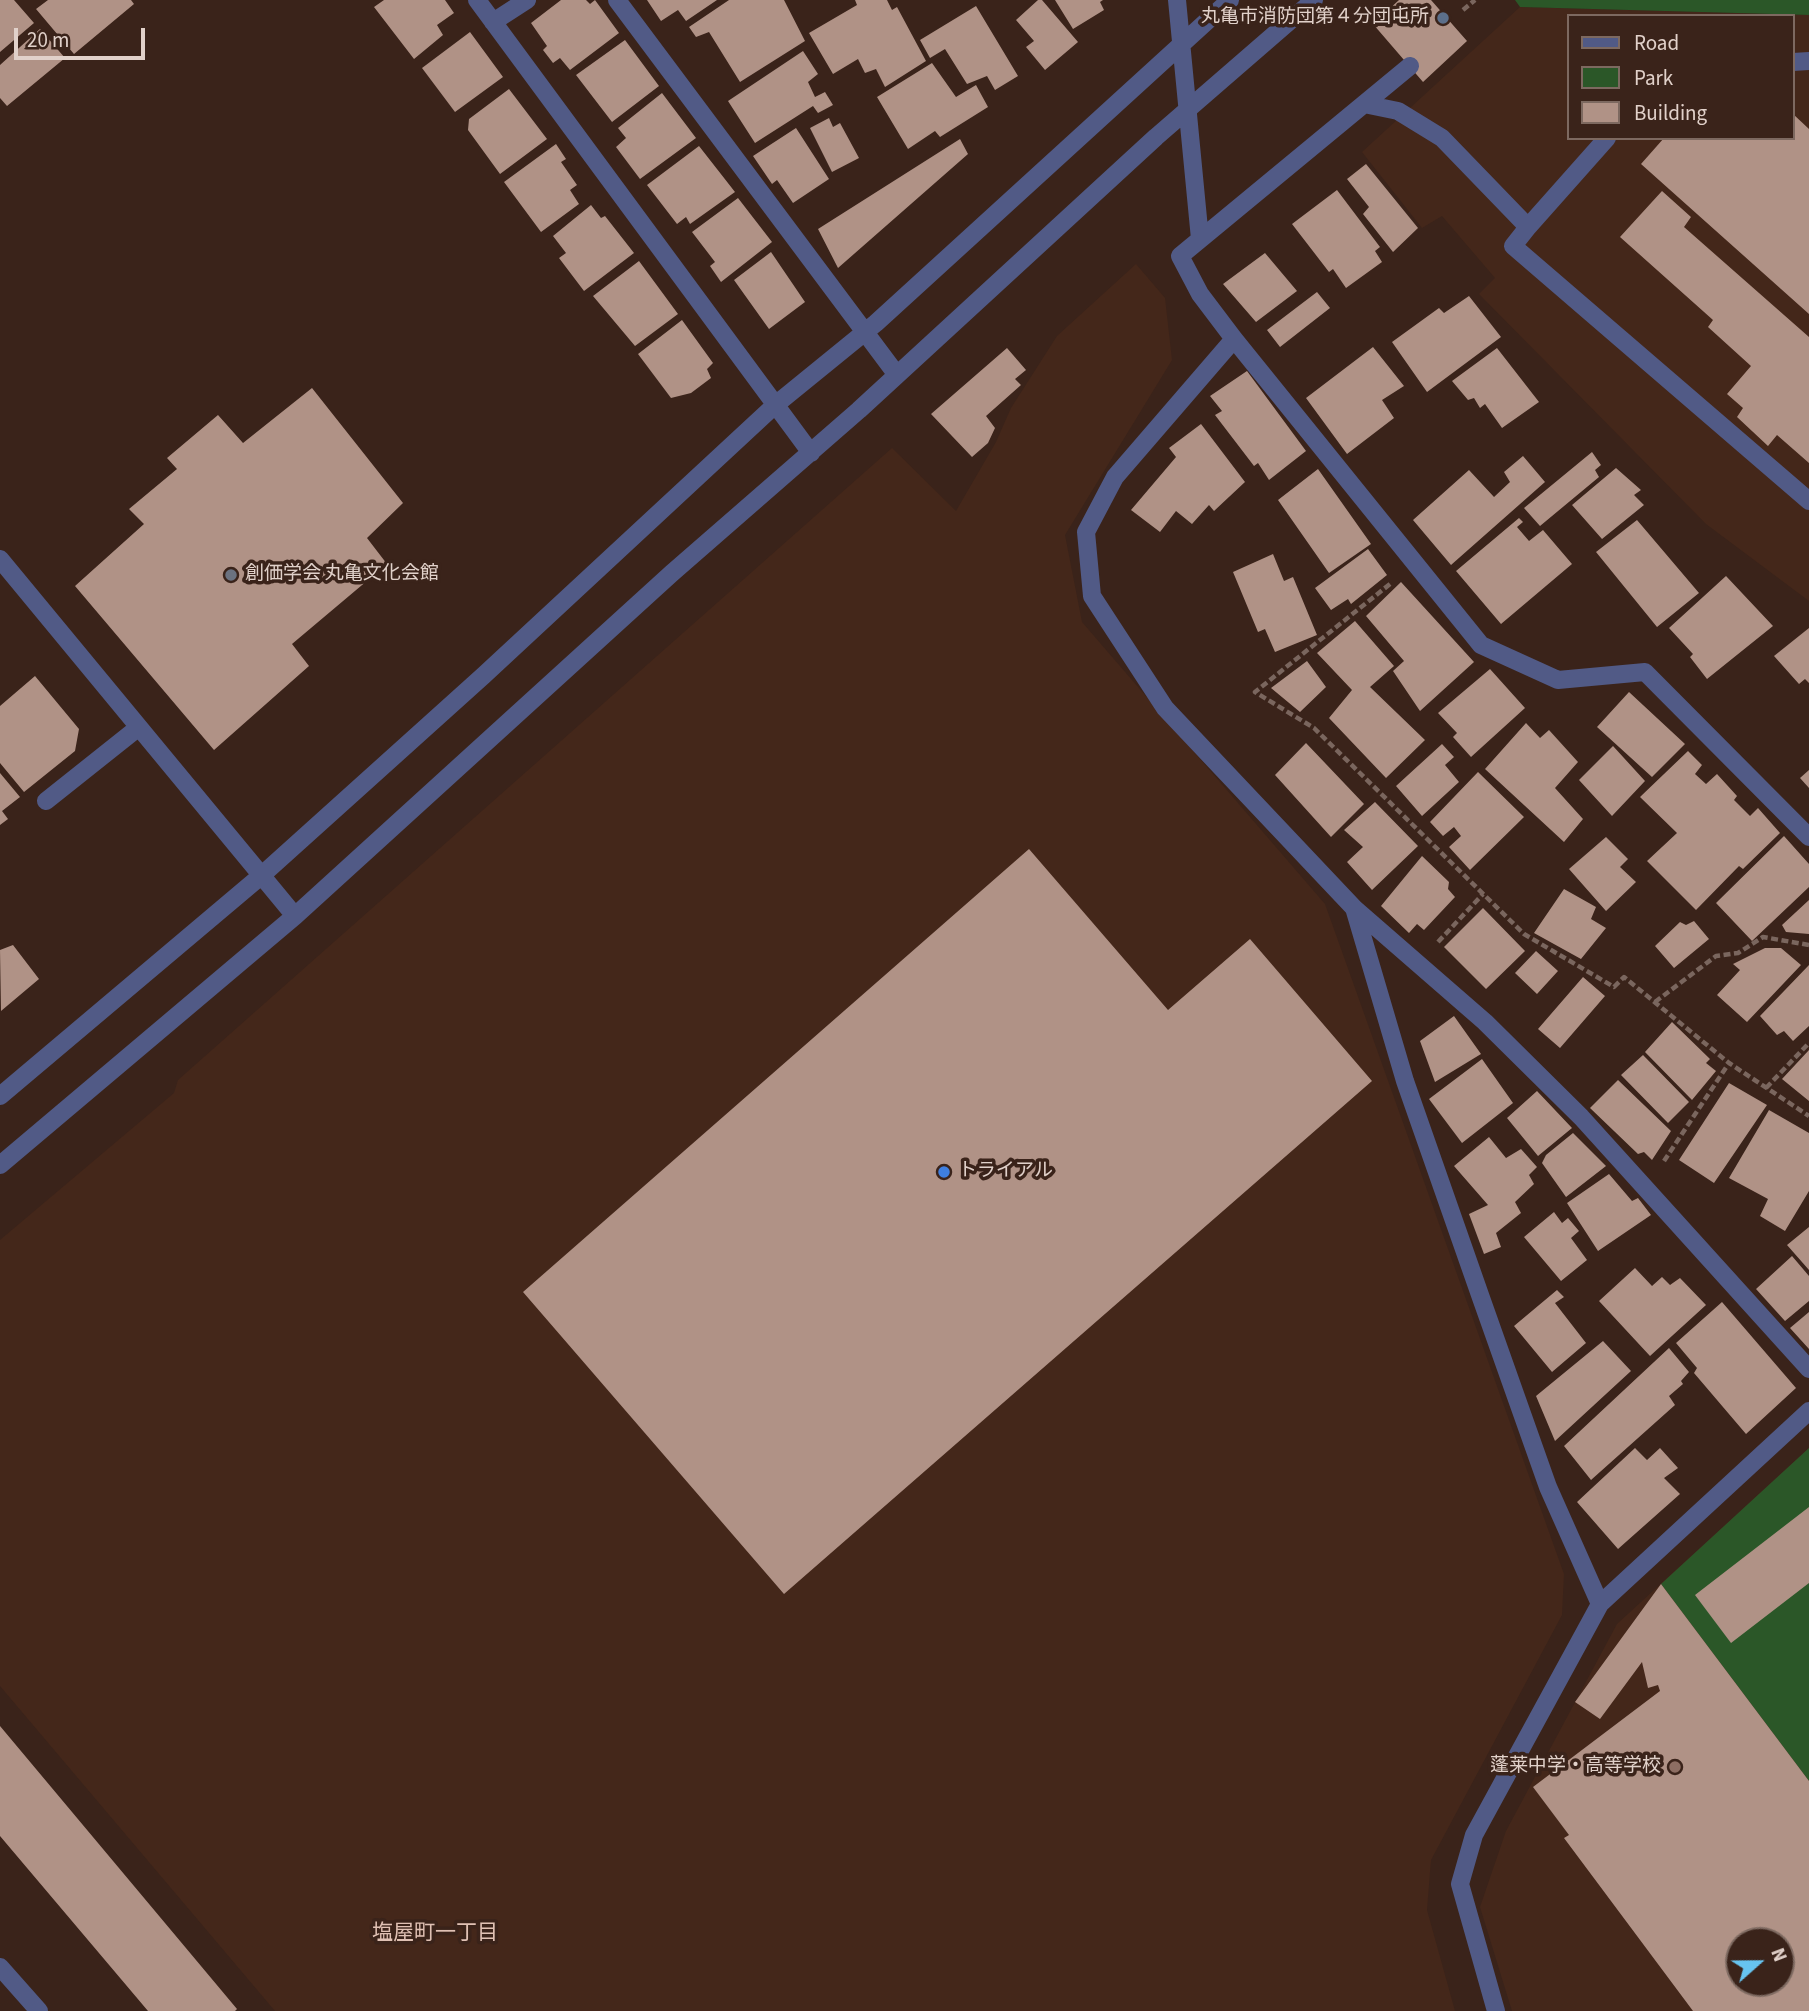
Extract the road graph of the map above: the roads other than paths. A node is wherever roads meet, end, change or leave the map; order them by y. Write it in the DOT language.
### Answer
graph roads {
  1 [pos="477,0"];
  2 [pos="527,0"];
  3 [pos="617,0"];
  4 [pos="1177,0"];
  5 [pos="1230,0"];
  6 [pos="1314,0"];
  7 [pos="493,22"];
  8 [pos="1183,42"];
  9 [pos="1410,66"];
  10 [pos="1364,104"];
  11 [pos="1189,109"];
  12 [pos="1605,140"];
  13 [pos="1528,227"];
  14 [pos="1200,239"];
  15 [pos="865,332"];
  16 [pos="1234,339"];
  17 [pos="897,375"];
  18 [pos="774,405"];
  19 [pos="811,453"];
  20 [pos="1809,501"];
  21 [pos="0,559"];
  22 [pos="139,727"];
  23 [pos="46,801"];
  24 [pos="1809,838"];
  25 [pos="262,876"];
  26 [pos="1354,908"];
  27 [pos="295,916"];
  28 [pos="0,1096"];
  29 [pos="2,1159"];
  30 [pos="1809,1369"];
  31 [pos="1809,1411"];
  32 [pos="1600,1604"];
  33 [pos="0,1967"];
  34 [pos="39,2011"];
  35 [pos="1496,2011"];
  1 -- 7 [label="street"];
  2 -- 7 [label="street"];
  3 -- 15 [label="street"];
  4 -- 8 [label="street"];
  5 -- 8 [label="street"];
  6 -- 11 [label="street"];
  7 -- 18 [label="street"];
  8 -- 11 [label="street"];
  8 -- 15 [label="street"];
  9 -- 10 [label="street"];
  10 -- 13 [label="street"];
  10 -- 14 [label="street"];
  11 -- 14 [label="street"];
  11 -- 17 [label="street"];
  12 -- 13 [label="street"];
  13 -- 20 [label="street"];
  14 -- 16 [label="street"];
  15 -- 17 [label="street"];
  15 -- 18 [label="street"];
  16 -- 24 [label="street"];
  16 -- 26 [label="street"];
  17 -- 19 [label="street"];
  18 -- 19 [label="street"];
  18 -- 25 [label="street"];
  19 -- 27 [label="street"];
  21 -- 22 [label="street"];
  22 -- 23 [label="street"];
  22 -- 25 [label="street"];
  25 -- 27 [label="street"];
  25 -- 28 [label="street"];
  26 -- 30 [label="street"];
  26 -- 32 [label="street"];
  27 -- 29 [label="street"];
  31 -- 32 [label="street"];
  32 -- 35 [label="street"];
  33 -- 34 [label="street"];
}
